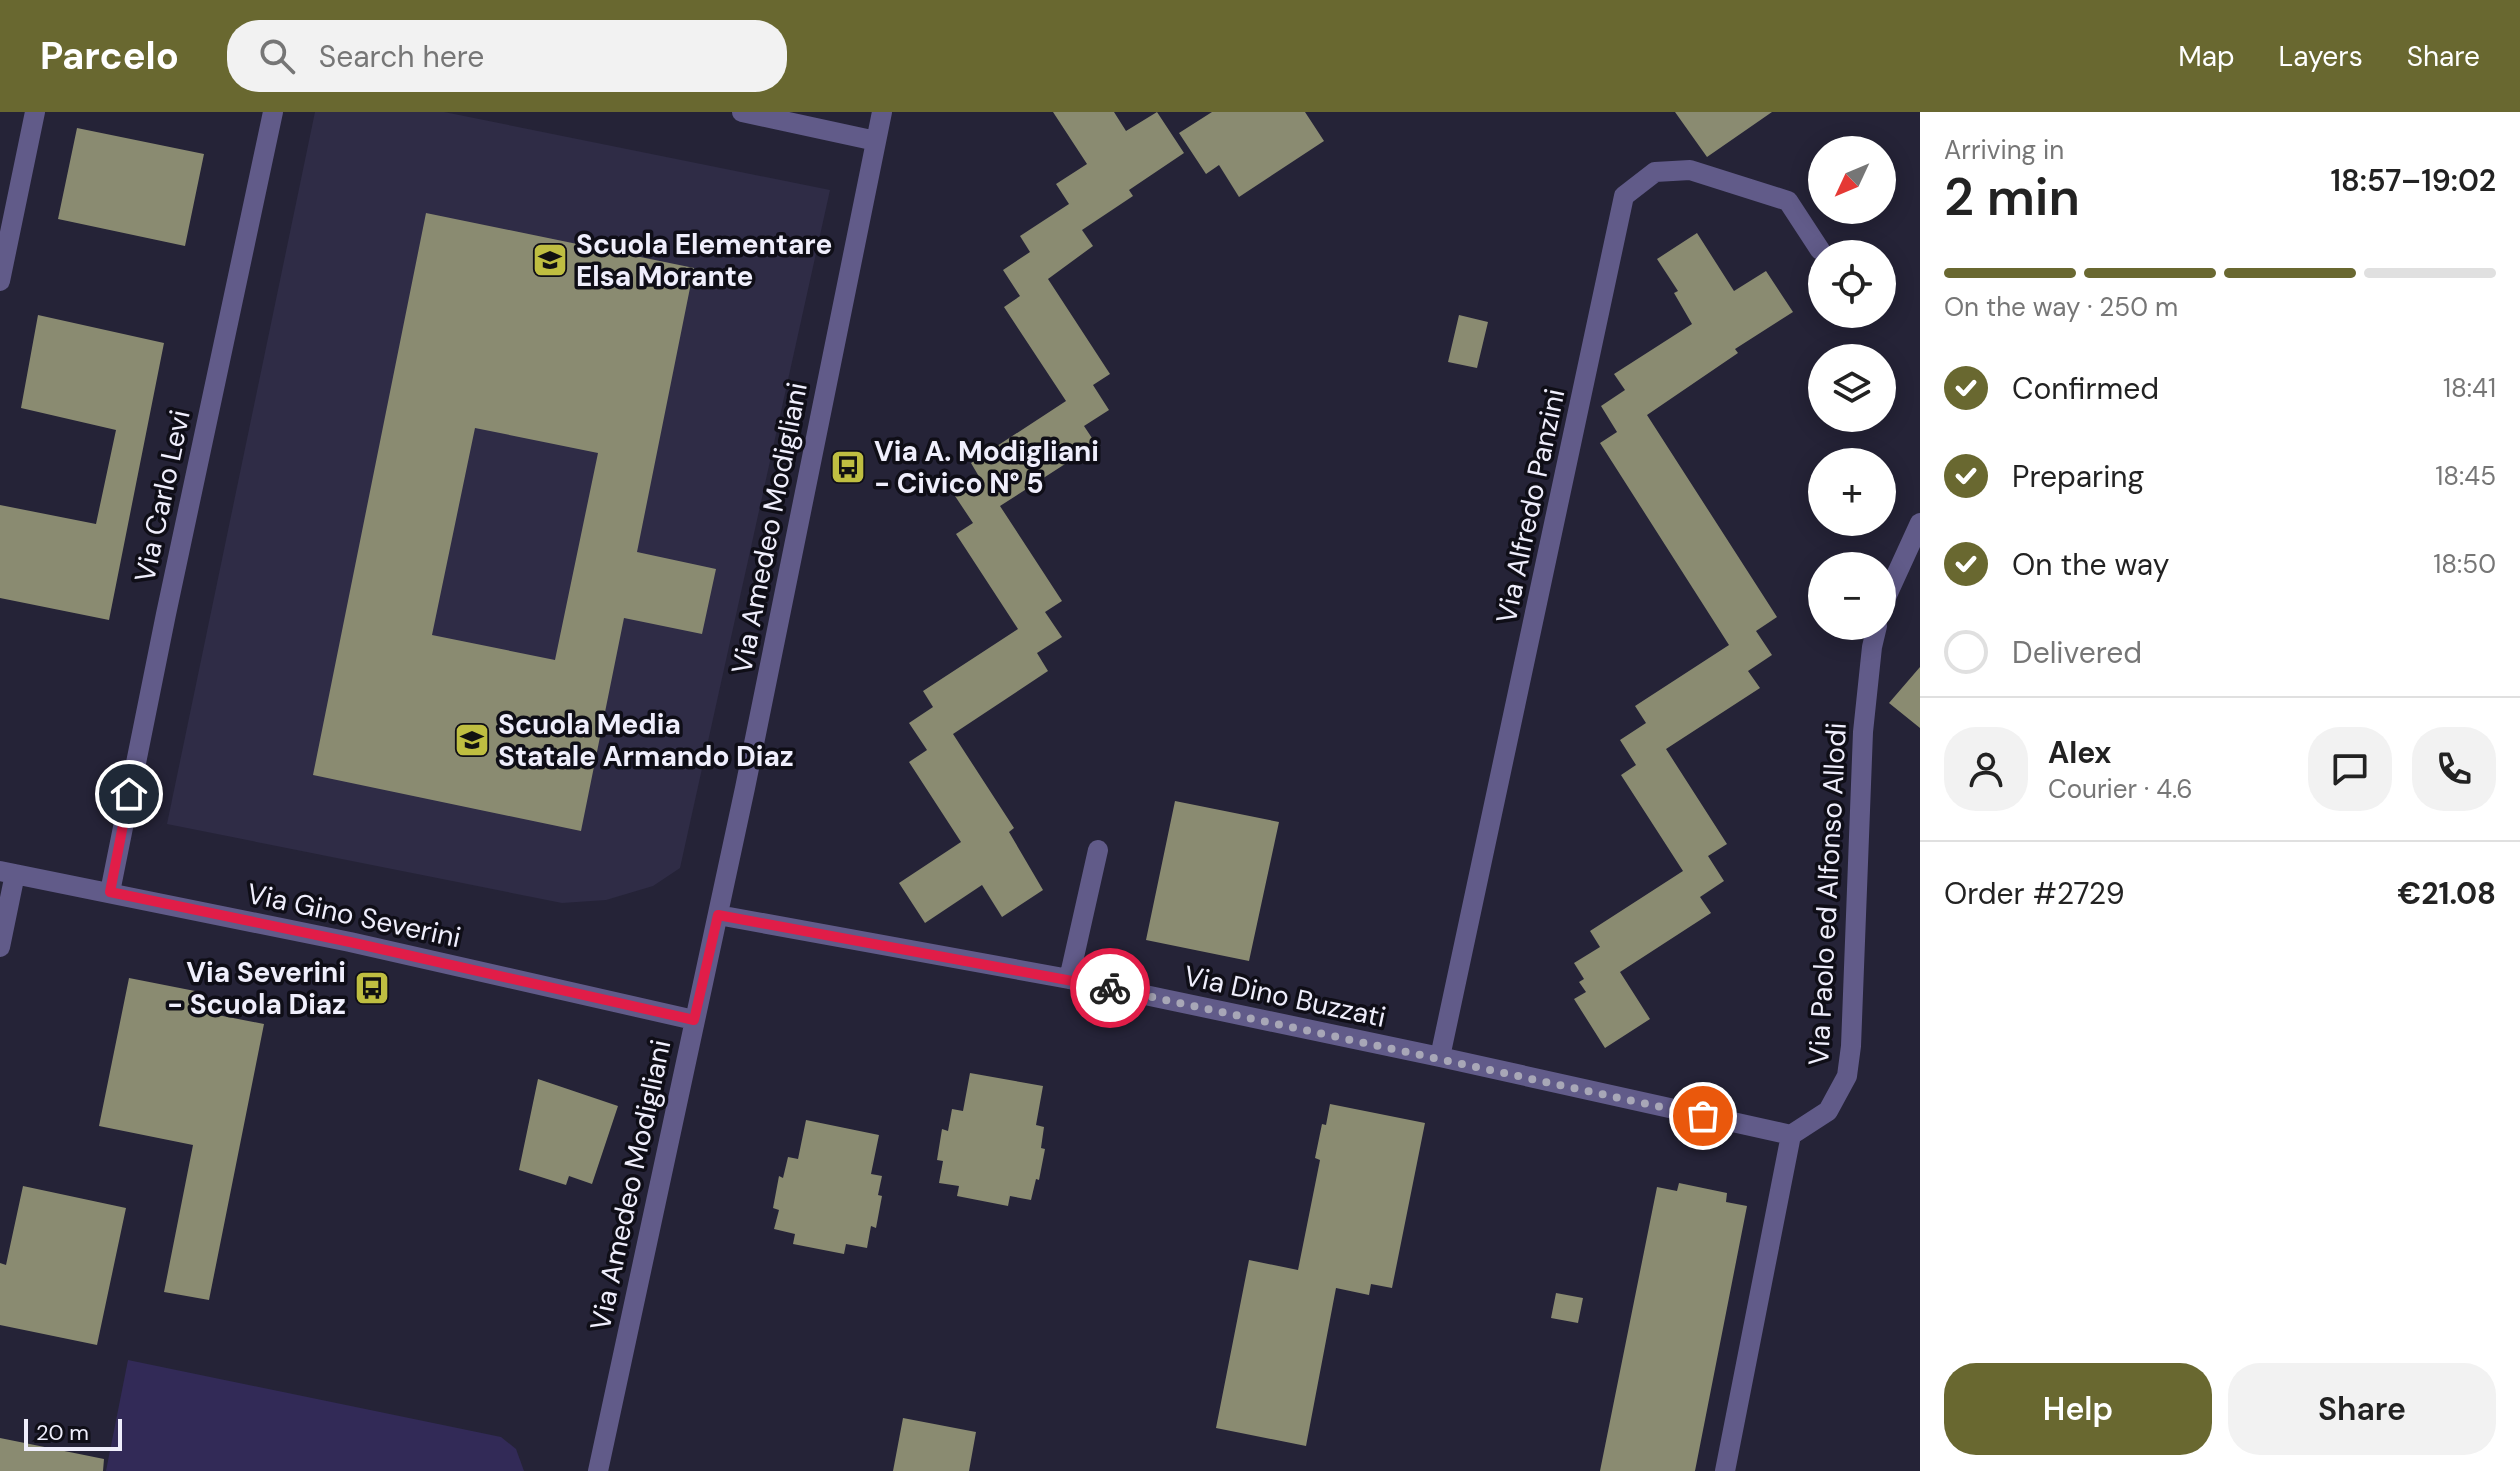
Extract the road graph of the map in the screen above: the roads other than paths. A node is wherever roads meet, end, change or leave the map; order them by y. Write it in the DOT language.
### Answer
graph roads {
  1 [pos="35,112"];
  2 [pos="273,112"];
  3 [pos="742,112"];
  4 [pos="882,112"];
  5 [pos="876,141"];
  6 [pos="1813,240"];
  7 [pos="0,281"];
  8 [pos="1920,523"];
  9 [pos="1896,575"];
  10 [pos="1874,640"];
  11 [pos="1098,850"];
  12 [pos="8,872"];
  13 [pos="110,892"];
  14 [pos="718,915"];
  15 [pos="0,947"];
  16 [pos="1069,979"];
  17 [pos="694,1020"];
  18 [pos="1440,1057"];
  19 [pos="1791,1135"];
  20 [pos="598,1471"];
  21 [pos="1725,1471"];
  1 -- 7 [label="street"];
  2 -- 13 [label="street, Via Carlo Levi"];
  3 -- 5 [label="street"];
  4 -- 5 [label="street, Via Amedeo Modigliani"];
  5 -- 14 [label="street, Via Amedeo Modigliani"];
  6 -- 18 [label="street, Via Alfredo Panzini"];
  8 -- 9 [label="street"];
  10 -- 19 [label="street, Via Paolo ed Alfonso Allodi"];
  11 -- 16 [label="street"];
  12 -- 13 [label="street, Via Gino Severini"];
  12 -- 15 [label="street"];
  13 -- 17 [label="street, Via Gino Severini"];
  14 -- 16 [label="street, Via Dino Buzzati"];
  14 -- 17 [label="street, Via Amedeo Modigliani"];
  16 -- 18 [label="street, Via Dino Buzzati"];
  17 -- 20 [label="street, Via Amedeo Modigliani"];
  18 -- 19 [label="street, Via Dino Buzzati"];
  19 -- 21 [label="street"];
}
